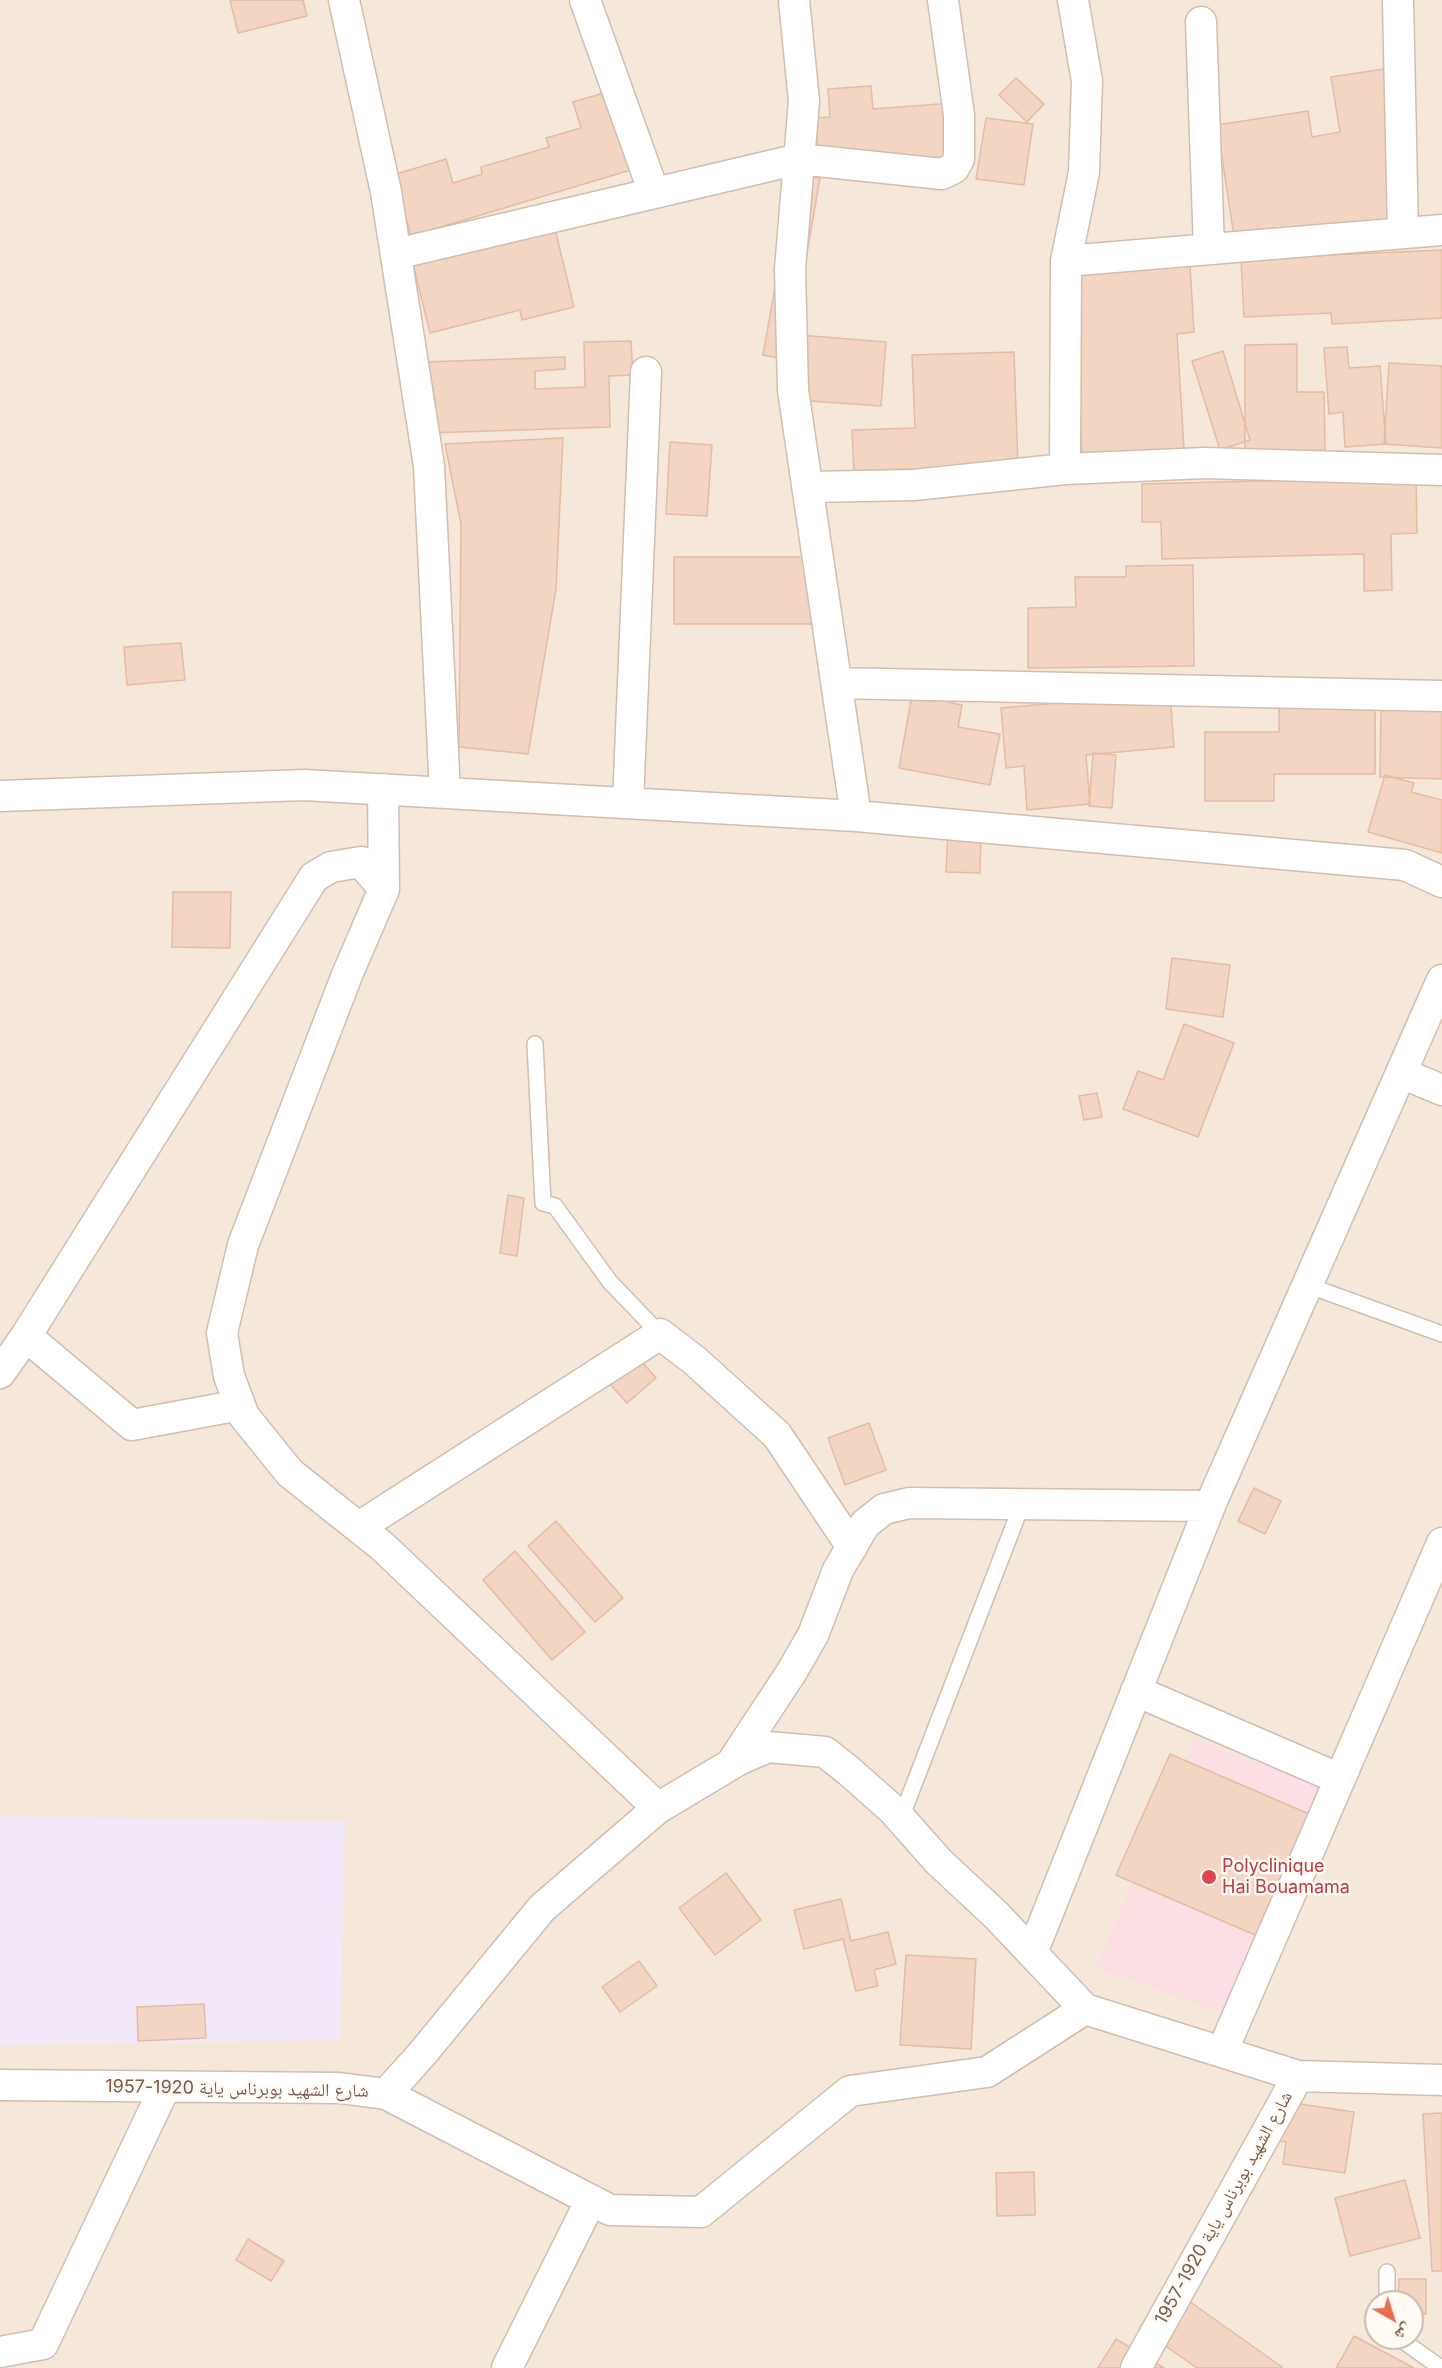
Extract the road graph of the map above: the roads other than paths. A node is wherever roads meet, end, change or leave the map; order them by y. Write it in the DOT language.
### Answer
graph roads {
  1 [pos="344,0"];
  2 [pos="585,0"];
  3 [pos="794,0"];
  4 [pos="943,0"];
  5 [pos="1073,0"];
  6 [pos="1398,0"];
  7 [pos="1201,22"];
  8 [pos="800,159"];
  9 [pos="654,193"];
  10 [pos="1442,230"];
  11 [pos="1403,233"];
  12 [pos="1209,248"];
  13 [pos="396,254"];
  14 [pos="1066,261"];
  15 [pos="646,372"];
  16 [pos="1065,470"];
  17 [pos="1442,470"];
  18 [pos="808,487"];
  19 [pos="837,683"];
  20 [pos="1442,696"];
  21 [pos="383,789"];
  22 [pos="445,793"];
  23 [pos="0,796"];
  24 [pos="628,803"];
  25 [pos="856,816"];
  26 [pos="1442,882"];
  27 [pos="384,889"];
  28 [pos="1442,980"];
  29 [pos="535,1044"];
  30 [pos="1401,1073"];
  31 [pos="1442,1090"];
  32 [pos="1307,1285"];
  33 [pos="660,1334"];
  34 [pos="1442,1334"];
  35 [pos="26,1336"];
  36 [pos="0,1373"];
  37 [pos="240,1405"];
  38 [pos="1022,1504"];
  39 [pos="1210,1506"];
  40 [pos="359,1527"];
  41 [pos="1442,1543"];
  42 [pos="852,1546"];
  43 [pos="1136,1691"];
  44 [pos="730,1765"];
  45 [pos="1340,1779"];
  46 [pos="658,1808"];
  47 [pos="900,1818"];
  48 [pos="1032,1953"];
  49 [pos="1085,2009"];
  50 [pos="1222,2052"];
  51 [pos="1298,2076"];
  52 [pos="1442,2079"];
  53 [pos="0,2085"];
  54 [pos="165,2087"];
  55 [pos="386,2094"];
  56 [pos="591,2200"];
  57 [pos="1387,2272"];
  58 [pos="1387,2290"];
  59 [pos="1416,2350"];
  60 [pos="0,2352"];
  61 [pos="44,2356"];
  62 [pos="507,2368"];
  63 [pos="1136,2368"];
  64 [pos="1441,2368"];
  1 -- 13 [label="street"];
  2 -- 9 [label="street"];
  3 -- 8 [label="street"];
  4 -- 8 [label="street"];
  5 -- 14 [label="street"];
  6 -- 11 [label="street"];
  7 -- 12 [label="street"];
  8 -- 9 [label="street"];
  8 -- 18 [label="street"];
  9 -- 13 [label="street"];
  10 -- 11 [label="street"];
  11 -- 12 [label="street"];
  12 -- 14 [label="street"];
  13 -- 22 [label="street"];
  14 -- 16 [label="street"];
  15 -- 24 [label="street"];
  16 -- 17 [label="street"];
  16 -- 18 [label="street"];
  18 -- 19 [label="street"];
  19 -- 20 [label="street"];
  19 -- 25 [label="street"];
  21 -- 22 [label="street"];
  21 -- 23 [label="street"];
  21 -- 27 [label="street"];
  22 -- 24 [label="street"];
  24 -- 25 [label="street"];
  25 -- 26 [label="street"];
  27 -- 35 [label="street"];
  27 -- 37 [label="street"];
  28 -- 30 [label="street"];
  29 -- 33 [label="lane"];
  30 -- 31 [label="street"];
  30 -- 32 [label="street"];
  32 -- 34 [label="lane"];
  32 -- 39 [label="street"];
  33 -- 40 [label="street"];
  33 -- 42 [label="street"];
  35 -- 36 [label="street"];
  35 -- 37 [label="street"];
  37 -- 40 [label="street"];
  38 -- 39 [label="street"];
  38 -- 42 [label="street"];
  38 -- 47 [label="lane"];
  39 -- 43 [label="street"];
  40 -- 46 [label="street"];
  41 -- 45 [label="street"];
  42 -- 44 [label="street"];
  43 -- 45 [label="street"];
  43 -- 48 [label="street"];
  44 -- 46 [label="street"];
  44 -- 47 [label="street"];
  45 -- 50 [label="street"];
  46 -- 55 [label="street"];
  47 -- 48 [label="street"];
  48 -- 49 [label="street"];
  49 -- 50 [label="street, شارع الشهيد بوبرناس ياية 1920-1957"];
  49 -- 56 [label="street, شارع الشهيد بوبرناس ياية 1920-1957"];
  50 -- 51 [label="street, شارع الشهيد بوبرناس ياية 1920-1957"];
  51 -- 52 [label="street"];
  51 -- 63 [label="street, شارع الشهيد بوبرناس ياية 1920-1957"];
  53 -- 54 [label="street, شارع الشهيد بوبرناس ياية 1920-1957"];
  54 -- 55 [label="street, شارع الشهيد بوبرناس ياية 1920-1957"];
  54 -- 61 [label="street"];
  55 -- 56 [label="street, شارع الشهيد بوبرناس ياية 1920-1957"];
  56 -- 62 [label="street"];
  57 -- 58 [label="lane"];
  59 -- 64 [label="lane"];
  60 -- 61 [label="street"];
}
